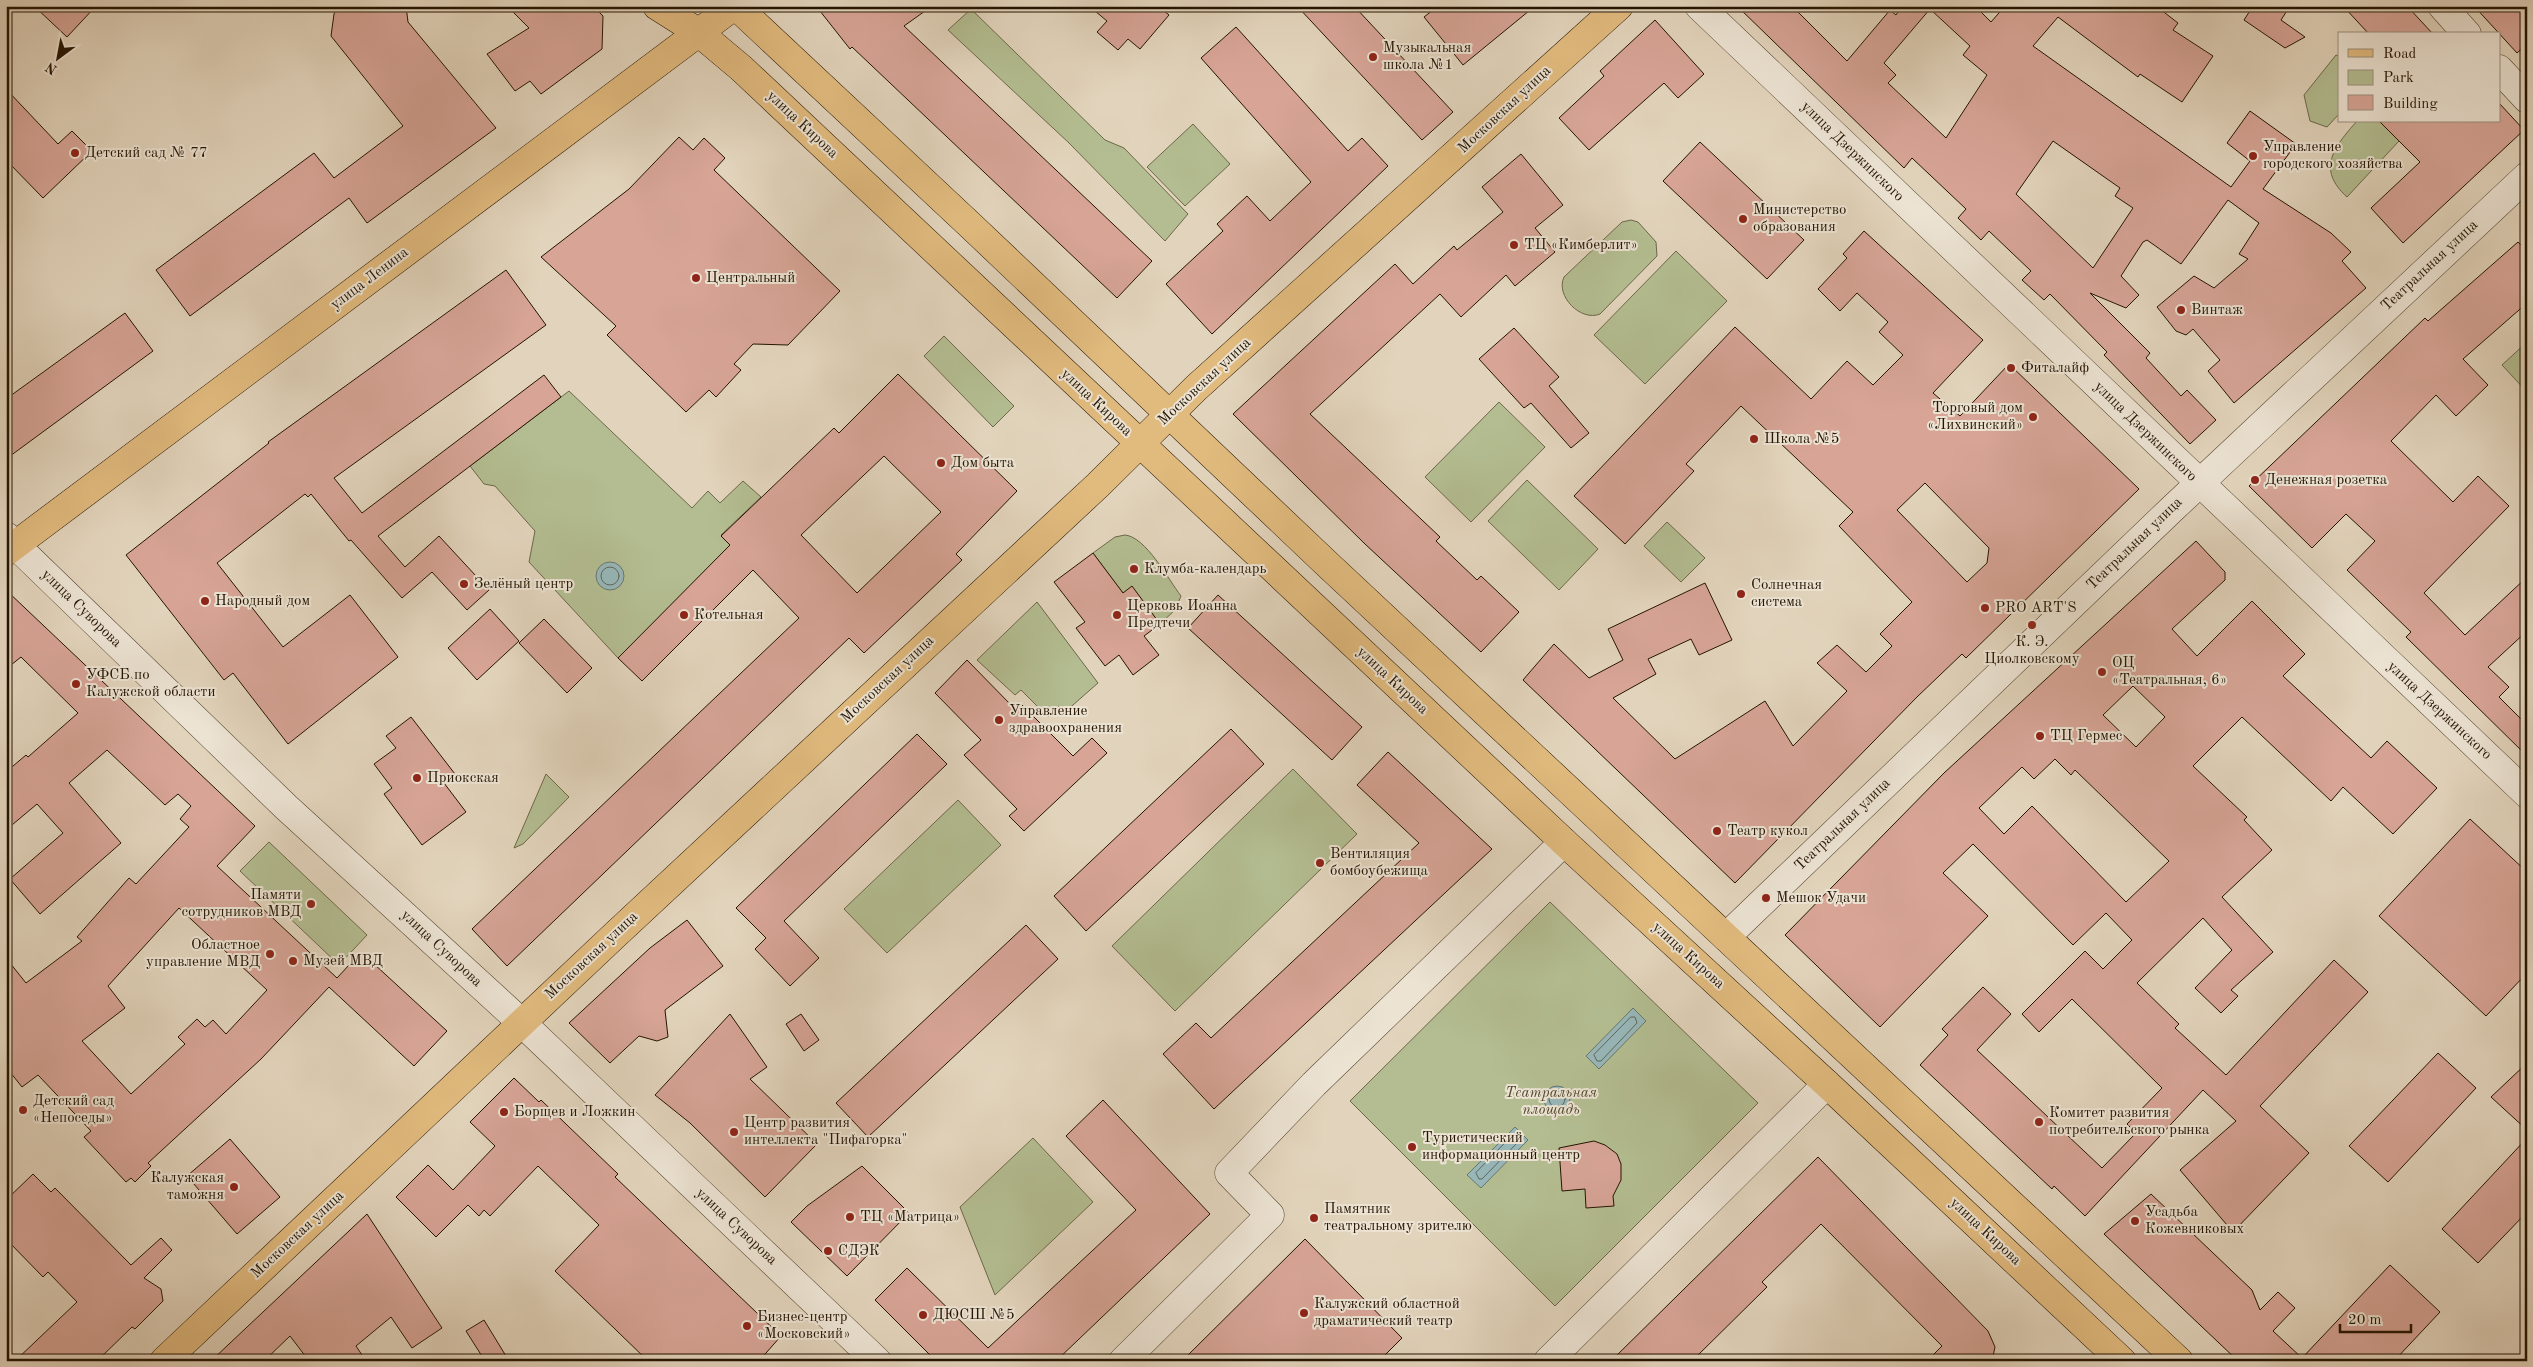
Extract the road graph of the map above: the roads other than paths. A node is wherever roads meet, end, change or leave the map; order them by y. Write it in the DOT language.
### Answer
graph roads {
  1 [pos="657,6"];
  2 [pos="735,6"];
  3 [pos="1619,6"];
  4 [pos="1699,6"];
  5 [pos="2442,6"];
  6 [pos="698,32"];
  7 [pos="2465,32"];
  8 [pos="2500,70"];
  9 [pos="2527,99"];
  10 [pos="2527,176"];
  11 [pos="1169,414"];
  12 [pos="1140,444"];
  13 [pos="2199,483"];
  14 [pos="9,544"];
  15 [pos="2527,794"];
  16 [pos="1564,842"];
  17 [pos="1726,937"];
  18 [pos="522,1023"];
  19 [pos="1827,1084"];
  20 [pos="164,1361"];
  21 [pos="877,1361"];
  22 [pos="1123,1361"];
  23 [pos="1548,1361"];
  24 [pos="2122,1361"];
  25 [pos="2179,1361"];
  1 -- 6 [label="main road, улица Кирова"];
  2 -- 6 [label="main road, улица Ленина"];
  2 -- 11 [label="main road"];
  3 -- 11 [label="main road, Московская улица"];
  4 -- 13 [label="street, улица Дзержинского"];
  5 -- 7 [label="street"];
  6 -- 12 [label="main road, улица Кирова"];
  6 -- 14 [label="main road, улица Ленина"];
  8 -- 9 [label="street"];
  10 -- 13 [label="street, Театральная улица"];
  11 -- 12 [label="main road, Московская улица"];
  11 -- 17 [label="main road"];
  12 -- 16 [label="main road, улица Кирова"];
  12 -- 18 [label="main road, Московская улица"];
  13 -- 15 [label="street, улица Дзержинского"];
  13 -- 17 [label="street, Театральная улица"];
  14 -- 18 [label="street, улица Суворова"];
  16 -- 19 [label="main road, улица Кирова"];
  16 -- 22 [label="street"];
  17 -- 25 [label="main road"];
  18 -- 20 [label="main road, Московская улица"];
  18 -- 21 [label="street, улица Суворова"];
  19 -- 23 [label="street"];
  19 -- 24 [label="main road, улица Кирова"];
}
